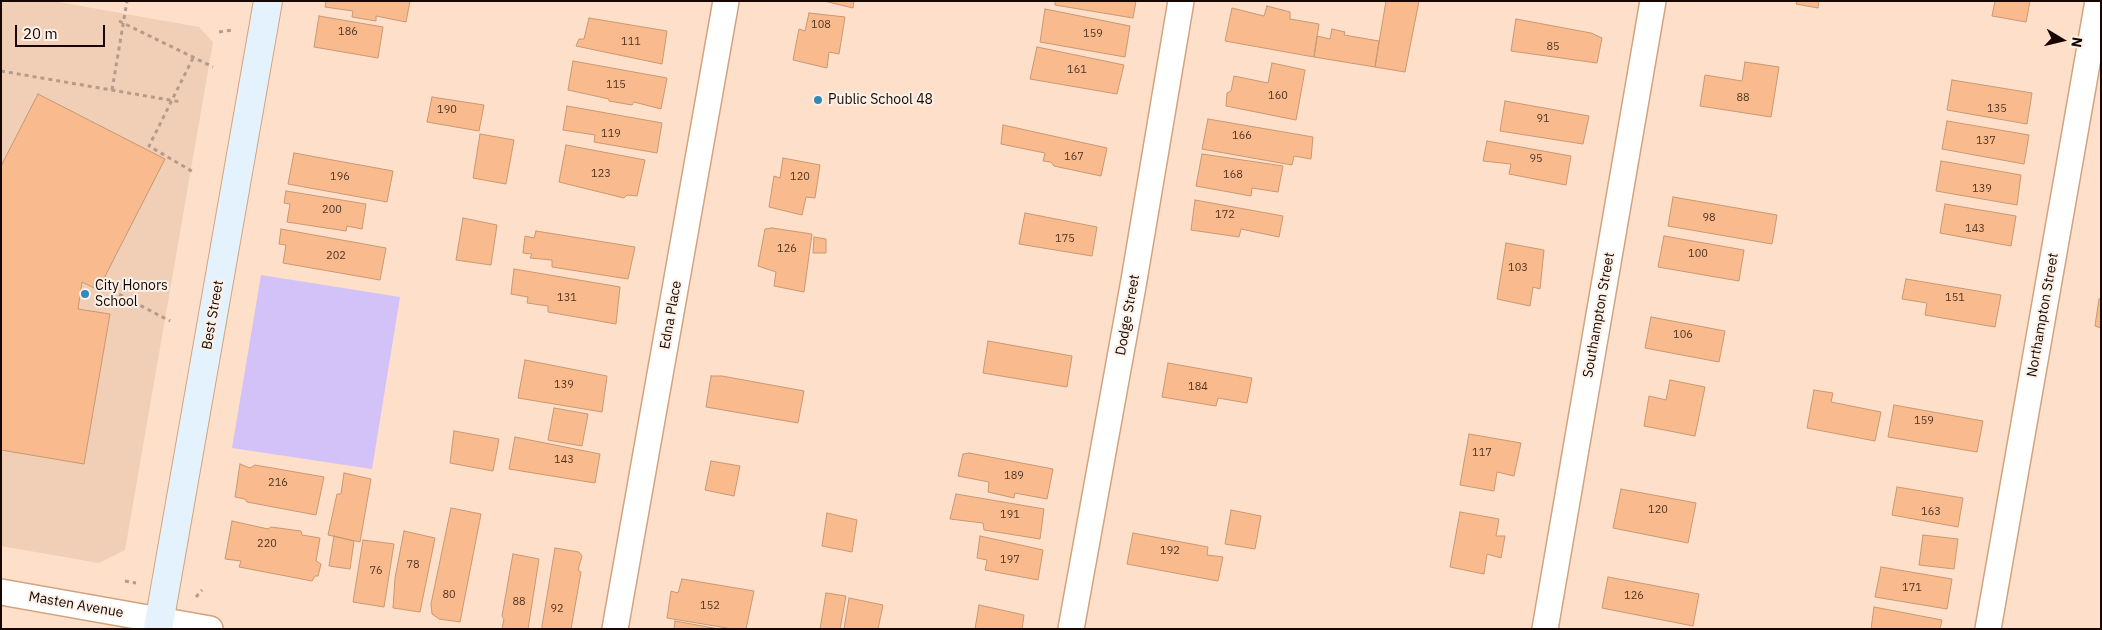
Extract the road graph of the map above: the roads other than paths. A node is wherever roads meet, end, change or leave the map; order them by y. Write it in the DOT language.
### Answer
graph roads {
  1 [pos="726,1"];
  2 [pos="1181,1"];
  3 [pos="1653,1"];
  4 [pos="2098,1"];
  5 [pos="263,2"];
  6 [pos="1,592"];
  7 [pos="158,624"];
  8 [pos="210,629"];
  9 [pos="615,629"];
  10 [pos="1071,629"];
  11 [pos="1545,629"];
  12 [pos="1988,629"];
  1 -- 9 [label="street, Edna Place"];
  2 -- 10 [label="street, Dodge Street"];
  3 -- 11 [label="street, Southampton Street"];
  4 -- 12 [label="street, Northampton Street"];
  5 -- 7 [label="street, Best Street"];
  6 -- 7 [label="street, Masten Avenue"];
  7 -- 8 [label="street, Masten Avenue"];
}
